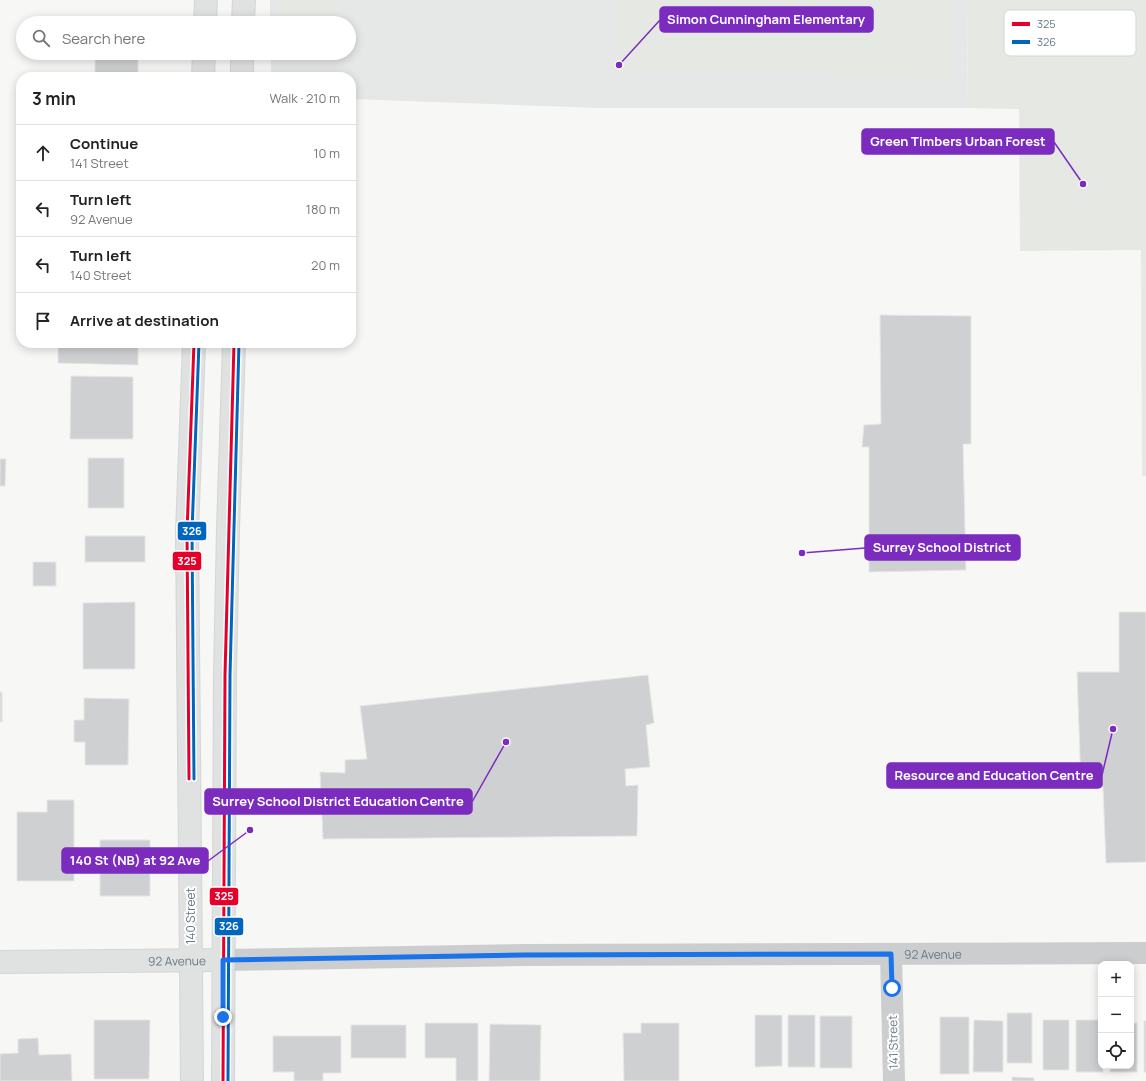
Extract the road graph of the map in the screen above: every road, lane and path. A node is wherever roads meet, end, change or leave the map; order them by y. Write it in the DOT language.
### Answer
graph roads {
  1 [pos="206,0"];
  2 [pos="244,0"];
  3 [pos="205,16"];
  4 [pos="243,16"];
  5 [pos="204,60"];
  6 [pos="242,60"];
  7 [pos="203,72"];
  8 [pos="242,72"];
  9 [pos="194,348"];
  10 [pos="234,348"];
  11 [pos="1146,953"];
  12 [pos="891,954"];
  13 [pos="191,960"];
  14 [pos="223,960"];
  15 [pos="0,962"];
  16 [pos="192,1081"];
  17 [pos="223,1081"];
  18 [pos="894,1081"];
  1 -- 3 [label="main road"];
  2 -- 4 [label="main road"];
  5 -- 7 [label="main road"];
  6 -- 8 [label="main road"];
  9 -- 13 [label="main road, 140 Street"];
  10 -- 14 [label="main road"];
  11 -- 12 [label="street, 92 Avenue"];
  12 -- 14 [label="street, 92 Avenue"];
  12 -- 18 [label="street, 141 Street"];
  13 -- 14 [label="main road, 92 Avenue"];
  13 -- 15 [label="main road, 92 Avenue"];
  13 -- 16 [label="main road, 140 Street"];
  14 -- 17 [label="main road"];
}
